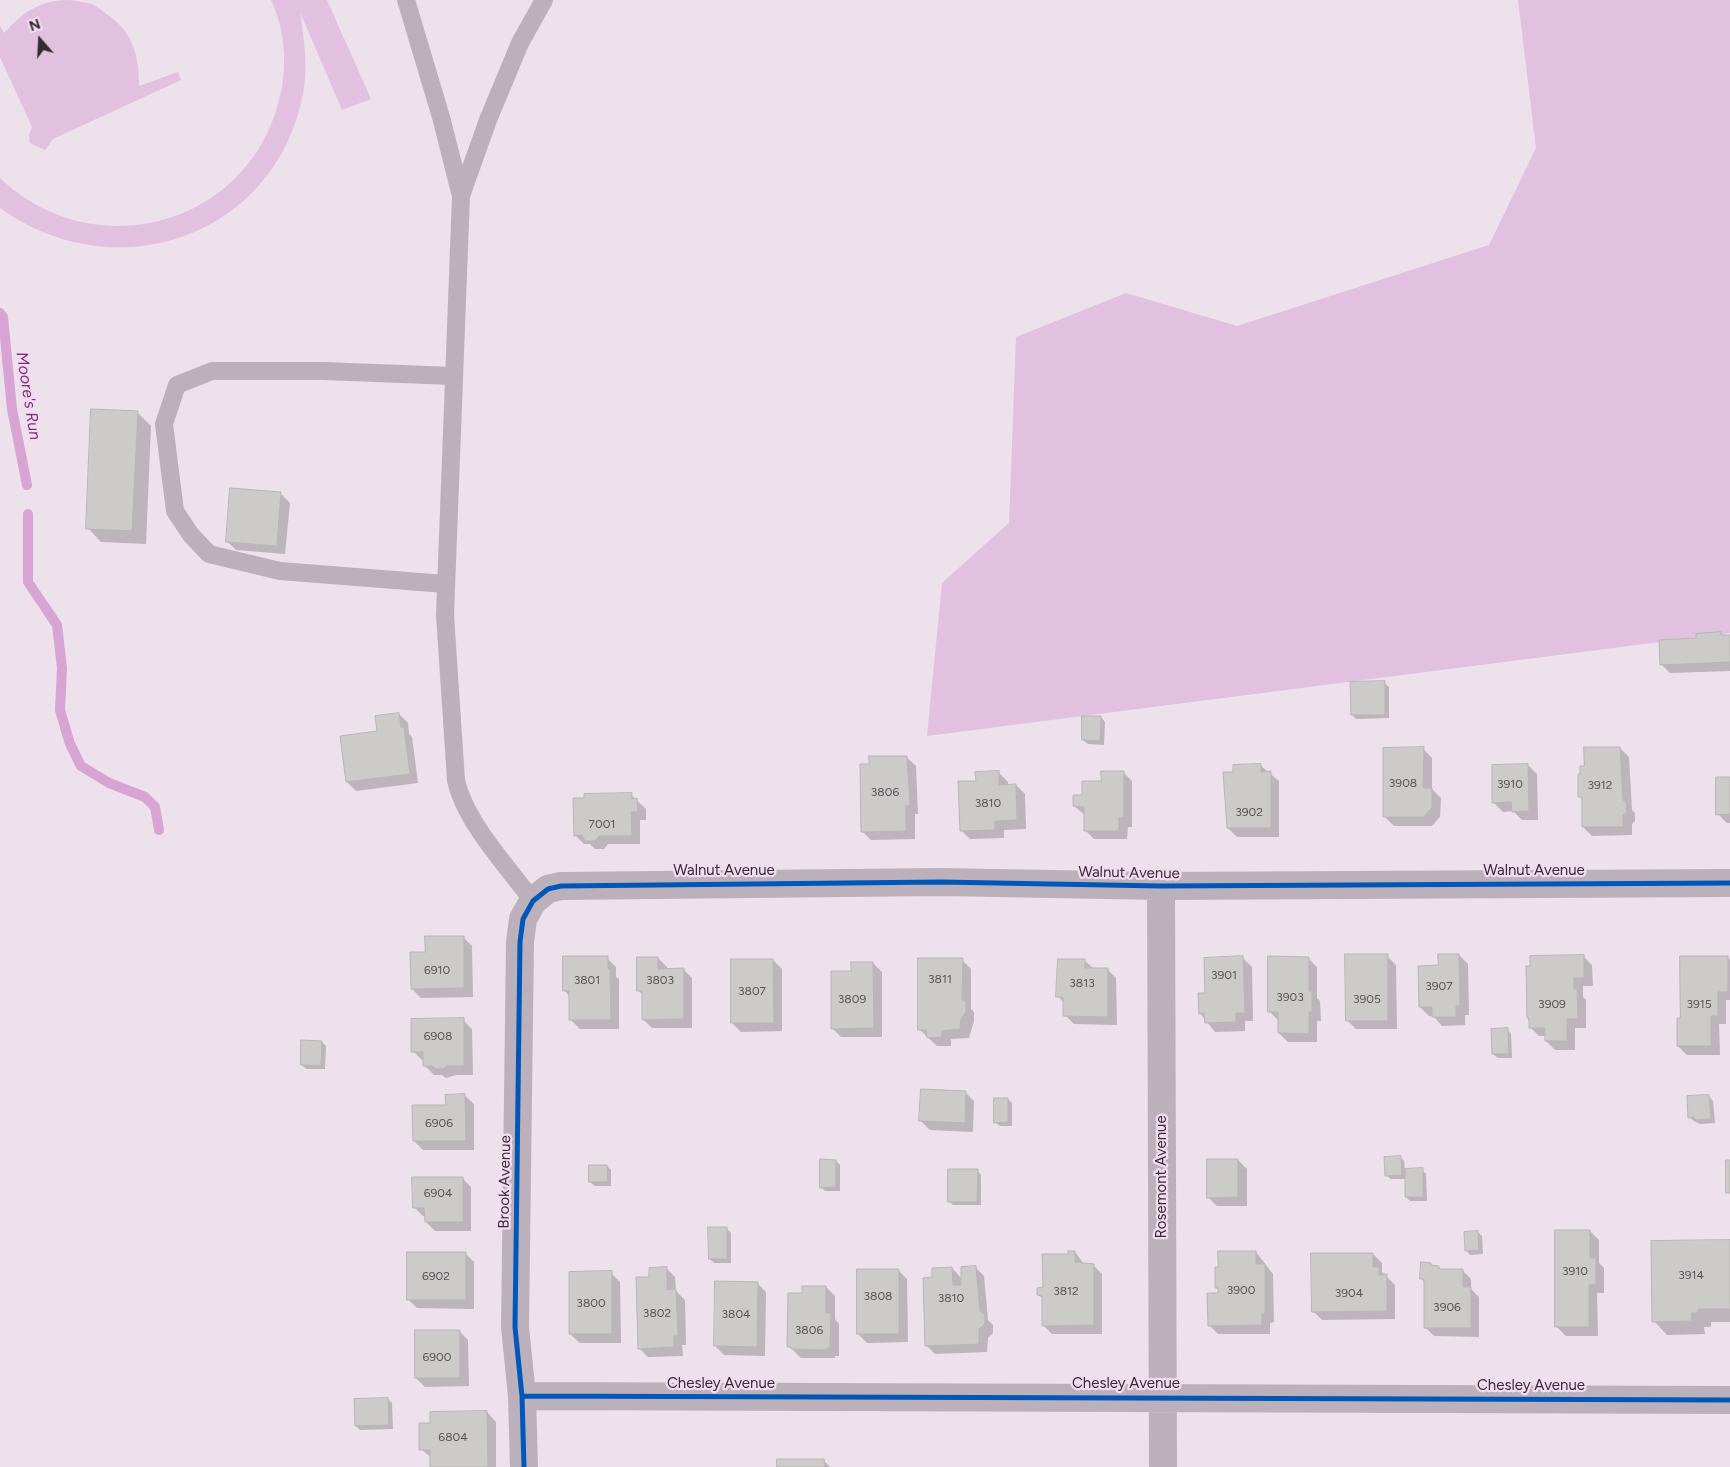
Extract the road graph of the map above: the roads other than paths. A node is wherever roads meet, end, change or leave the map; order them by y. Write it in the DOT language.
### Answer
graph roads {
  1 [pos="406,0"];
  2 [pos="544,0"];
  3 [pos="461,196"];
  4 [pos="453,376"];
  5 [pos="446,584"];
  6 [pos="1730,883"];
  7 [pos="1161,886"];
  8 [pos="533,900"];
  9 [pos="522,1396"];
  10 [pos="1162,1397"];
  11 [pos="1730,1400"];
  12 [pos="524,1467"];
  13 [pos="1163,1467"];
  1 -- 3 [label="lane"];
  2 -- 3 [label="lane"];
  3 -- 4 [label="lane"];
  4 -- 5 [label="lane"];
  4 -- 5 [label="lane"];
  5 -- 8 [label="lane"];
  6 -- 7 [label="street, Walnut Avenue"];
  7 -- 8 [label="street, Walnut Avenue"];
  7 -- 10 [label="street, Rosemont Avenue"];
  8 -- 9 [label="street, Brook Avenue"];
  9 -- 10 [label="street, Chesley Avenue"];
  9 -- 12 [label="street, Brook Avenue"];
  10 -- 11 [label="street, Chesley Avenue"];
  10 -- 13 [label="street, Rosemont Avenue"];
}
